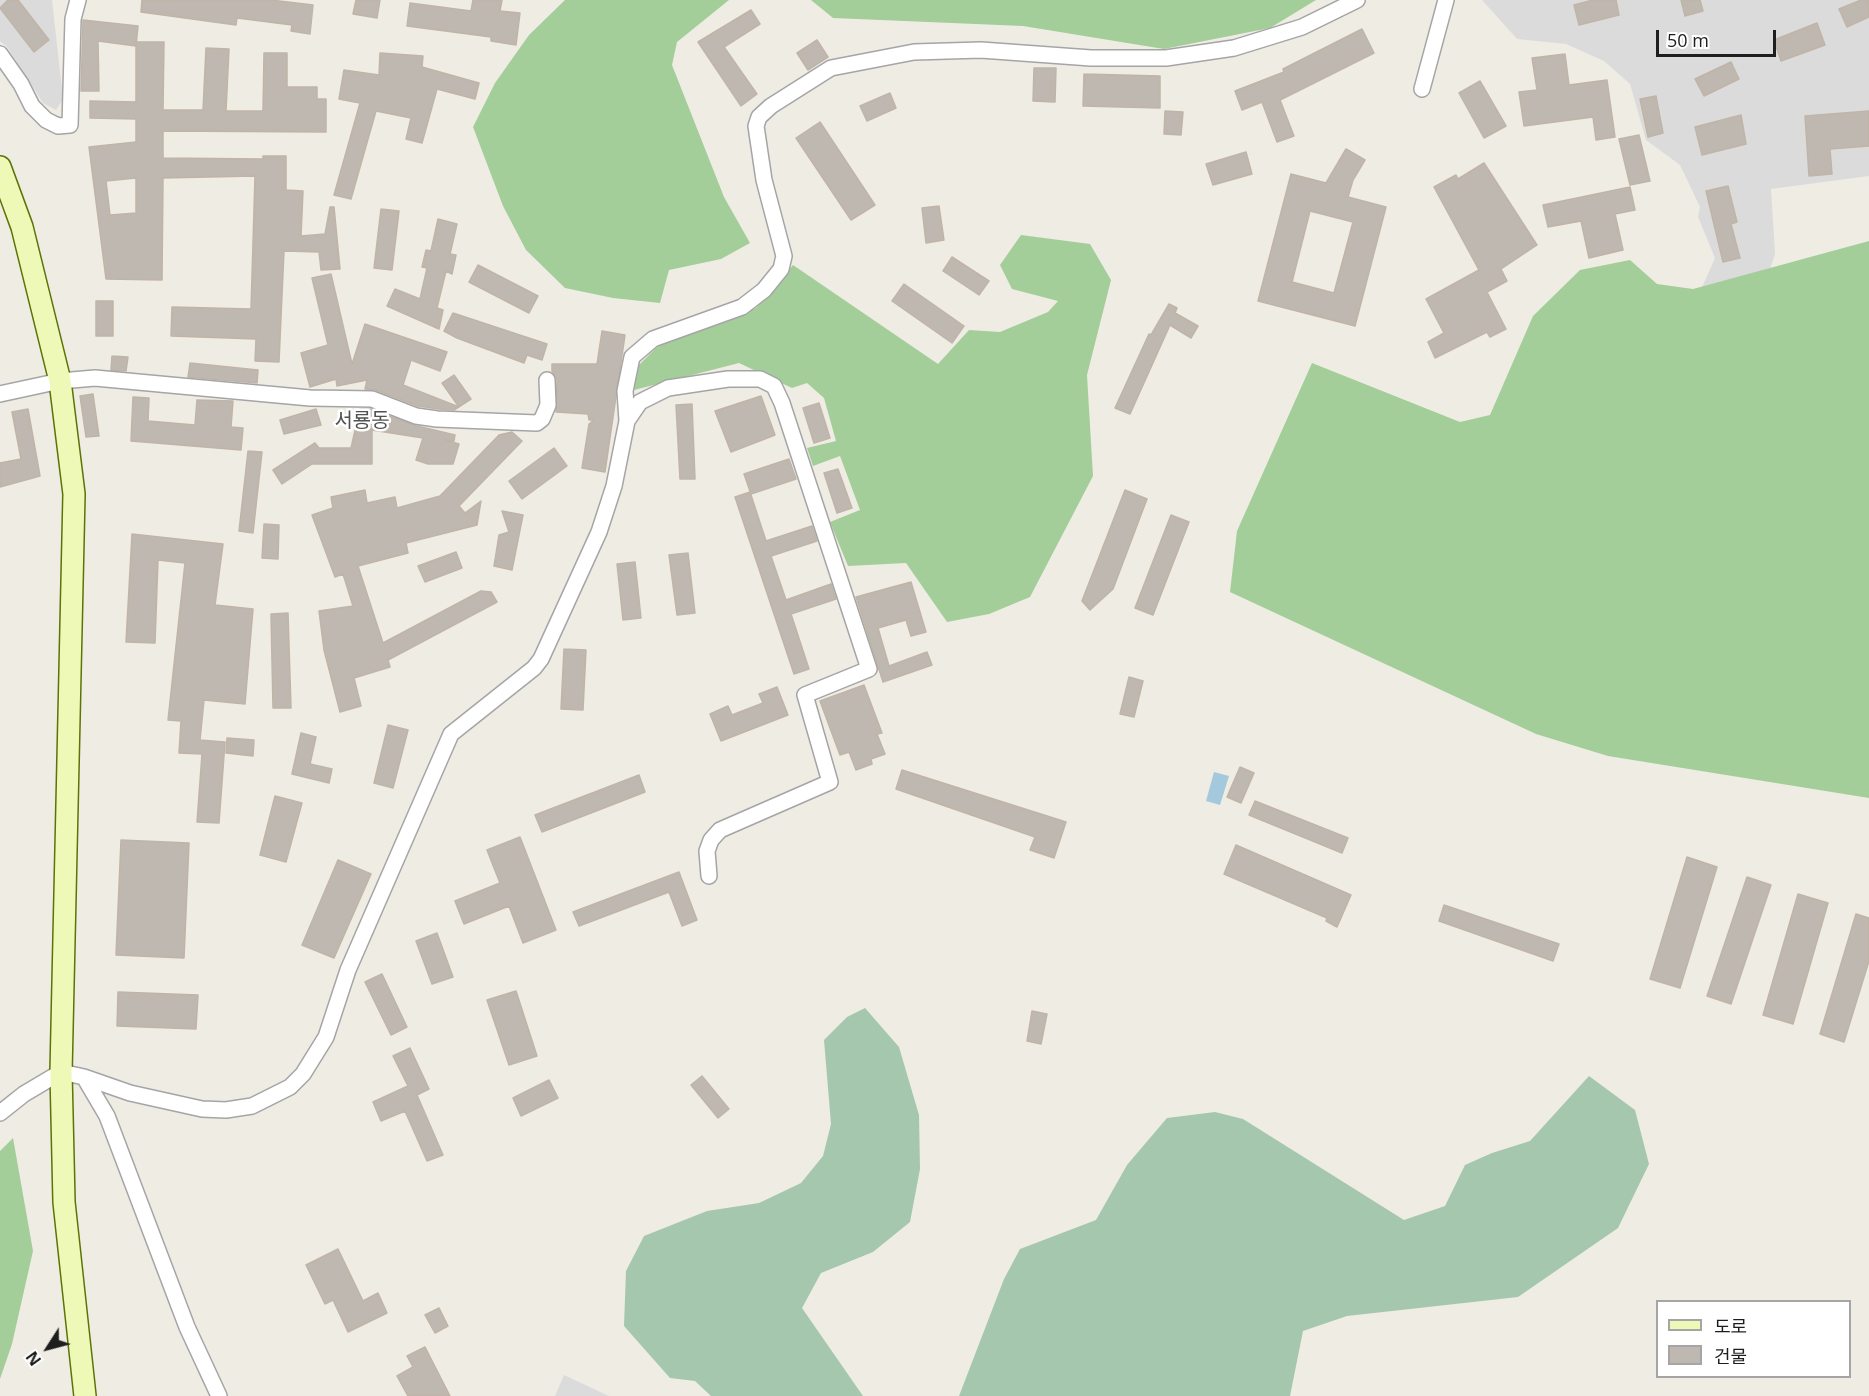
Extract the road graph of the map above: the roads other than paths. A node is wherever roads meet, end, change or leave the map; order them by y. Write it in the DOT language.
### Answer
graph roads {
  1 [pos="78,0"];
  2 [pos="1357,0"];
  3 [pos="1446,0"];
  4 [pos="0,54"];
  5 [pos="1422,89"];
  6 [pos="0,168"];
  7 [pos="547,380"];
  8 [pos="60,381"];
  9 [pos="0,394"];
  10 [pos="627,421"];
  11 [pos="709,876"];
  12 [pos="61,1072"];
  13 [pos="84,1077"];
  14 [pos="0,1113"];
  15 [pos="85,1396"];
  16 [pos="219,1396"];
  1 -- 4 [label="street"];
  2 -- 10 [label="street"];
  3 -- 5 [label="street"];
  6 -- 8 [label="street"];
  7 -- 8 [label="street"];
  8 -- 9 [label="street"];
  8 -- 12 [label="street"];
  10 -- 11 [label="street"];
  10 -- 13 [label="street"];
  12 -- 13 [label="street"];
  12 -- 14 [label="street"];
  12 -- 15 [label="street"];
  13 -- 16 [label="street"];
}
